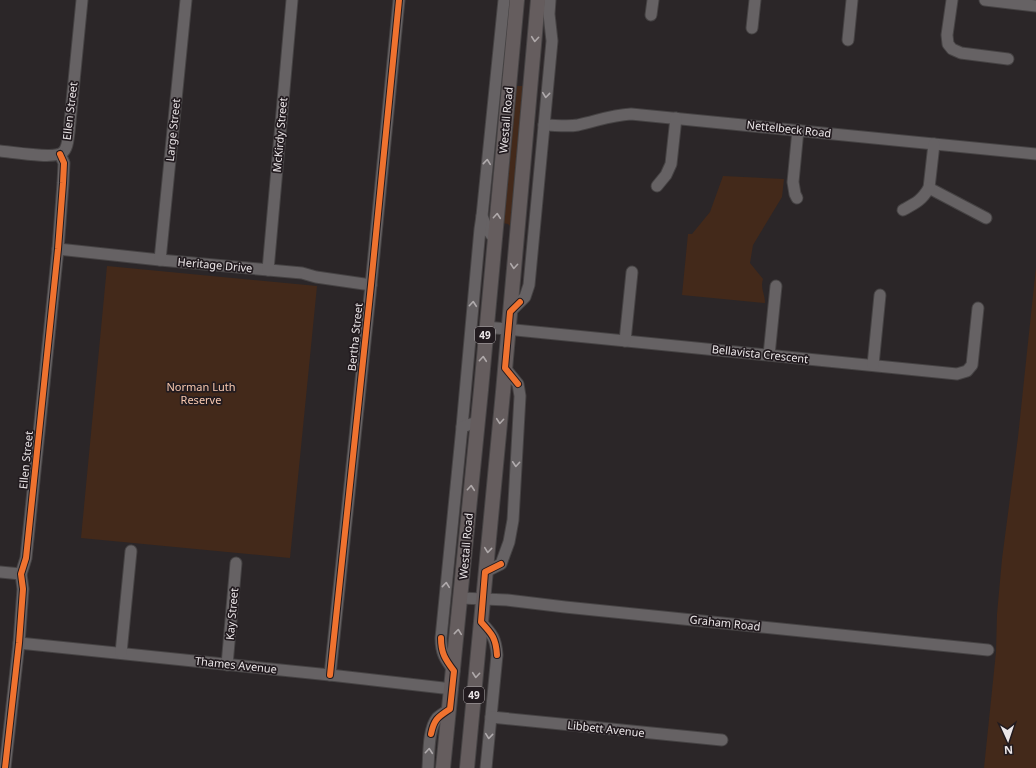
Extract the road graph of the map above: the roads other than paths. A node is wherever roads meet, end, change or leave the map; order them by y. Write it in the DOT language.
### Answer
graph roads {
  1 [pos="82,0"];
  2 [pos="186,0"];
  3 [pos="292,0"];
  4 [pos="399,0"];
  5 [pos="504,0"];
  6 [pos="516,0"];
  7 [pos="538,0"];
  8 [pos="550,0"];
  9 [pos="653,0"];
  10 [pos="755,0"];
  11 [pos="852,0"];
  12 [pos="952,0"];
  13 [pos="985,0"];
  14 [pos="1011,2"];
  15 [pos="1036,6"];
  16 [pos="651,15"];
  17 [pos="752,28"];
  18 [pos="848,40"];
  19 [pos="1008,59"];
  20 [pos="676,118"];
  21 [pos="544,125"];
  22 [pos="798,130"];
  23 [pos="934,144"];
  24 [pos="0,150"];
  25 [pos="60,154"];
  26 [pos="1036,154"];
  27 [pos="540,162"];
  28 [pos="522,184"];
  29 [pos="657,186"];
  30 [pos="929,188"];
  31 [pos="797,198"];
  32 [pos="903,210"];
  33 [pos="482,216"];
  34 [pos="986,218"];
  35 [pos="495,240"];
  36 [pos="58,249"];
  37 [pos="160,260"];
  38 [pos="268,270"];
  39 [pos="632,272"];
  40 [pos="371,285"];
  41 [pos="776,286"];
  42 [pos="880,295"];
  43 [pos="978,308"];
  44 [pos="510,312"];
  45 [pos="486,327"];
  46 [pos="509,329"];
  47 [pos="625,340"];
  48 [pos="769,355"];
  49 [pos="873,365"];
  50 [pos="505,368"];
  51 [pos="481,390"];
  52 [pos="503,392"];
  53 [pos="477,422"];
  54 [pos="462,427"];
  55 [pos="131,551"];
  56 [pos="236,563"];
  57 [pos="0,572"];
  58 [pos="485,572"];
  59 [pos="21,574"];
  60 [pos="461,598"];
  61 [pos="482,600"];
  62 [pos="485,627"];
  63 [pos="19,643"];
  64 [pos="988,650"];
  65 [pos="121,653"];
  66 [pos="227,664"];
  67 [pos="454,671"];
  68 [pos="330,675"];
  69 [pos="452,689"];
  70 [pos="450,709"];
  71 [pos="491,717"];
  72 [pos="722,740"];
  73 [pos="5,768"];
  74 [pos="428,768"];
  75 [pos="443,768"];
  76 [pos="466,768"];
  77 [pos="486,768"];
  1 -- 25 [label="street, Ellen Street"];
  2 -- 37 [label="street, Large Street"];
  3 -- 38 [label="street, McKirdy Street"];
  4 -- 40 [label="street, Bertha Street"];
  33 -- 5 [label="street, Westall Road, one-way"];
  35 -- 6 [label="main road, Westall Road / 49, one-way"];
  7 -- 28 [label="main road, Westall Road / 49, one-way"];
  8 -- 21 [label="street, one-way"];
  9 -- 16 [label="street"];
  10 -- 17 [label="street"];
  11 -- 18 [label="street"];
  12 -- 19 [label="street"];
  13 -- 14 [label="street"];
  14 -- 15 [label="street"];
  20 -- 21 [label="street, Nettelbeck Road"];
  20 -- 22 [label="street, Nettelbeck Road"];
  20 -- 29 [label="street"];
  21 -- 27 [label="street"];
  22 -- 23 [label="street, Nettelbeck Road"];
  22 -- 31 [label="street"];
  23 -- 26 [label="street, Nettelbeck Road"];
  23 -- 30 [label="street"];
  24 -- 25 [label="street"];
  25 -- 36 [label="street, Ellen Street"];
  27 -- 28 [label="street"];
  27 -- 44 [label="street"];
  28 -- 44 [label="main road, Westall Road / 49, one-way"];
  30 -- 32 [label="street"];
  30 -- 34 [label="street"];
  33 -- 35 [label="street"];
  54 -- 33 [label="street, Westall Road, one-way"];
  35 -- 45 [label="main road, Westall Road / 49"];
  36 -- 37 [label="street, Heritage Drive"];
  36 -- 59 [label="street, Ellen Street"];
  37 -- 38 [label="street, Heritage Drive"];
  38 -- 40 [label="street, Heritage Drive"];
  39 -- 47 [label="street"];
  40 -- 68 [label="street, Bertha Street"];
  41 -- 48 [label="street"];
  42 -- 49 [label="street"];
  43 -- 49 [label="street, Bellavista Crescent"];
  44 -- 46 [label="main road, Westall Road / 49"];
  45 -- 46 [label="street, Bellavista Crescent"];
  51 -- 45 [label="main road, Westall Road / 49, one-way"];
  46 -- 47 [label="street, Bellavista Crescent"];
  46 -- 50 [label="main road, Westall Road / 49"];
  47 -- 48 [label="street, Bellavista Crescent"];
  48 -- 49 [label="street, Bellavista Crescent"];
  50 -- 52 [label="main road, Westall Road / 49"];
  50 -- 58 [label="street, Westall Road, one-way"];
  51 -- 52 [label="main road"];
  51 -- 53 [label="main road, Westall Road / 49"];
  52 -- 58 [label="main road, Westall Road / 49, one-way"];
  53 -- 54 [label="street"];
  60 -- 53 [label="main road, Westall Road / 49, one-way"];
  67 -- 54 [label="street, Westall Road, one-way"];
  55 -- 65 [label="street"];
  56 -- 66 [label="street, Kay Street"];
  57 -- 59 [label="street"];
  58 -- 61 [label="main road, Westall Road / 49"];
  59 -- 63 [label="street, Ellen Street"];
  60 -- 61 [label="street, Graham Road"];
  67 -- 60 [label="main road, Westall Road / 49, one-way"];
  61 -- 62 [label="main road, Westall Road / 49"];
  61 -- 64 [label="street, Graham Road"];
  62 -- 71 [label="street, Westall Road"];
  62 -- 76 [label="main road, Westall Road / 49, one-way"];
  63 -- 65 [label="street, Thames Avenue"];
  63 -- 73 [label="street, Ellen Street"];
  65 -- 66 [label="street, Thames Avenue"];
  66 -- 68 [label="street, Thames Avenue"];
  67 -- 69 [label="main road, Westall Road / 49"];
  68 -- 69 [label="street, Thames Avenue"];
  69 -- 70 [label="main road, Westall Road / 49"];
  74 -- 70 [label="street, one-way"];
  70 -- 75 [label="main road, Westall Road / 49"];
  71 -- 72 [label="street, Libbett Avenue"];
  71 -- 77 [label="street, Westall Road, one-way"];
}
